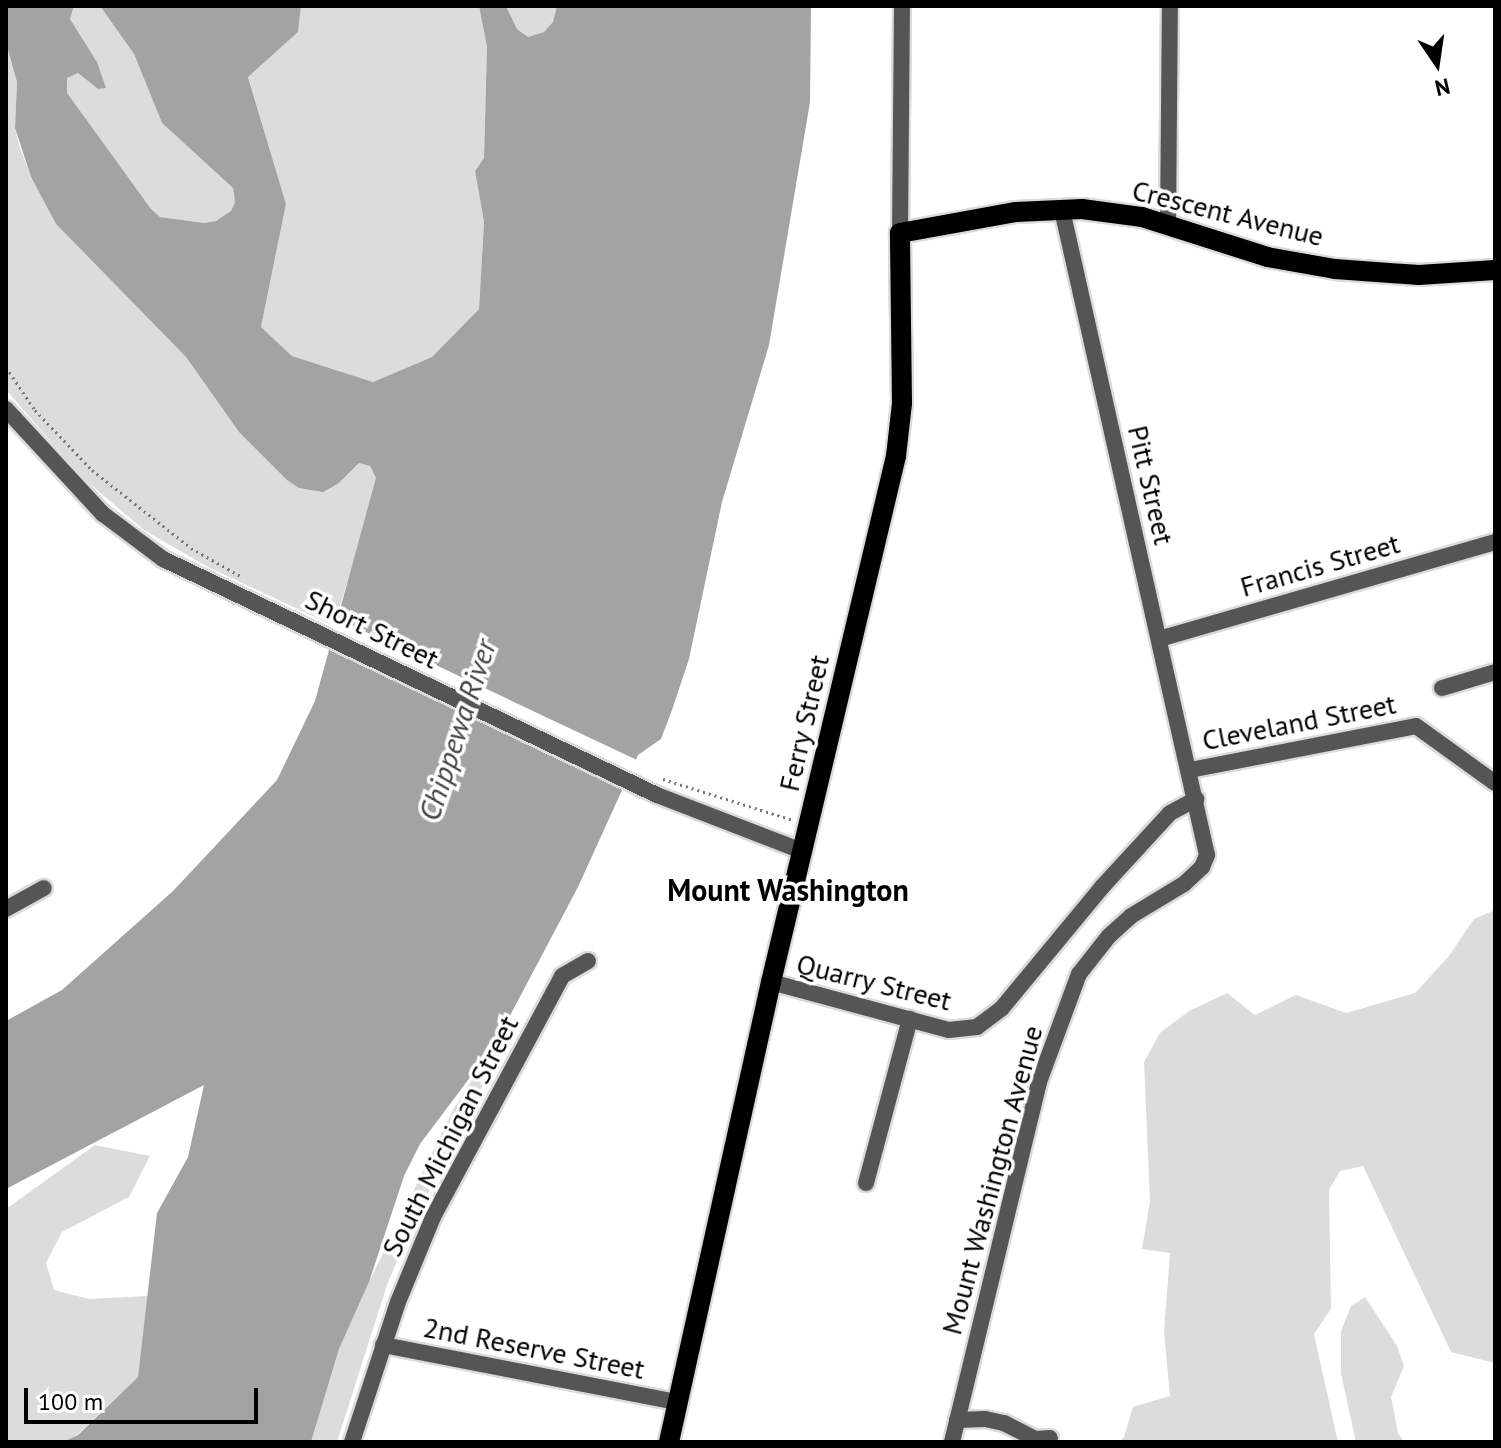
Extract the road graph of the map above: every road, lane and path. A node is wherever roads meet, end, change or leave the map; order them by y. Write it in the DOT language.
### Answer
graph roads {
  1 [pos="902,6"];
  2 [pos="1170,6"];
  3 [pos="1062,210"];
  4 [pos="1168,224"];
  5 [pos="900,233"];
  6 [pos="1495,270"];
  7 [pos="6,367"];
  8 [pos="6,409"];
  9 [pos="1495,542"];
  10 [pos="252,583"];
  11 [pos="1159,639"];
  12 [pos="1495,672"];
  13 [pos="1442,688"];
  14 [pos="1190,770"];
  15 [pos="1495,783"];
  16 [pos="661,787"];
  17 [pos="1196,799"];
  18 [pos="809,824"];
  19 [pos="802,851"];
  20 [pos="44,888"];
  21 [pos="6,909"];
  22 [pos="588,961"];
  23 [pos="771,982"];
  24 [pos="910,1019"];
  25 [pos="963,1030"];
  26 [pos="866,1183"];
  27 [pos="383,1345"];
  28 [pos="675,1402"];
  29 [pos="957,1420"];
  30 [pos="1050,1438"];
  31 [pos="352,1442"];
  32 [pos="669,1442"];
  33 [pos="952,1442"];
  1 -- 5 [label="street, Ferry Street"];
  2 -- 4 [label="street"];
  3 -- 4 [label="main road, Crescent Avenue"];
  3 -- 5 [label="main road, Crescent Avenue"];
  3 -- 11 [label="street, Pitt Street"];
  4 -- 6 [label="main road, Crescent Avenue"];
  5 -- 18 [label="main road, Ferry Street"];
  7 -- 10 [label="path"];
  8 -- 16 [label="street, Short Street"];
  9 -- 11 [label="street, Francis Street"];
  11 -- 14 [label="street, Pitt Street"];
  12 -- 13 [label="street"];
  14 -- 15 [label="street, Cleveland Street"];
  14 -- 17 [label="street, Mount Washington Avenue"];
  16 -- 18 [label="path"];
  16 -- 19 [label="street, Short Street"];
  17 -- 25 [label="street, Mount Washington Avenue"];
  17 -- 29 [label="street, Mount Washington Avenue"];
  18 -- 19 [label="main road, Ferry Street"];
  19 -- 23 [label="main road, Ferry Street"];
  20 -- 21 [label="street"];
  22 -- 27 [label="street, South Michigan Street"];
  23 -- 24 [label="street, Quarry Street"];
  23 -- 28 [label="main road, Ferry Street"];
  24 -- 25 [label="street, Quarry Street"];
  24 -- 26 [label="street"];
  27 -- 28 [label="street, 2nd Reserve Street"];
  27 -- 31 [label="street, South Michigan Street"];
  28 -- 32 [label="main road, Ferry Street"];
  29 -- 30 [label="street"];
  29 -- 33 [label="street, Mount Washington Avenue"];
}
